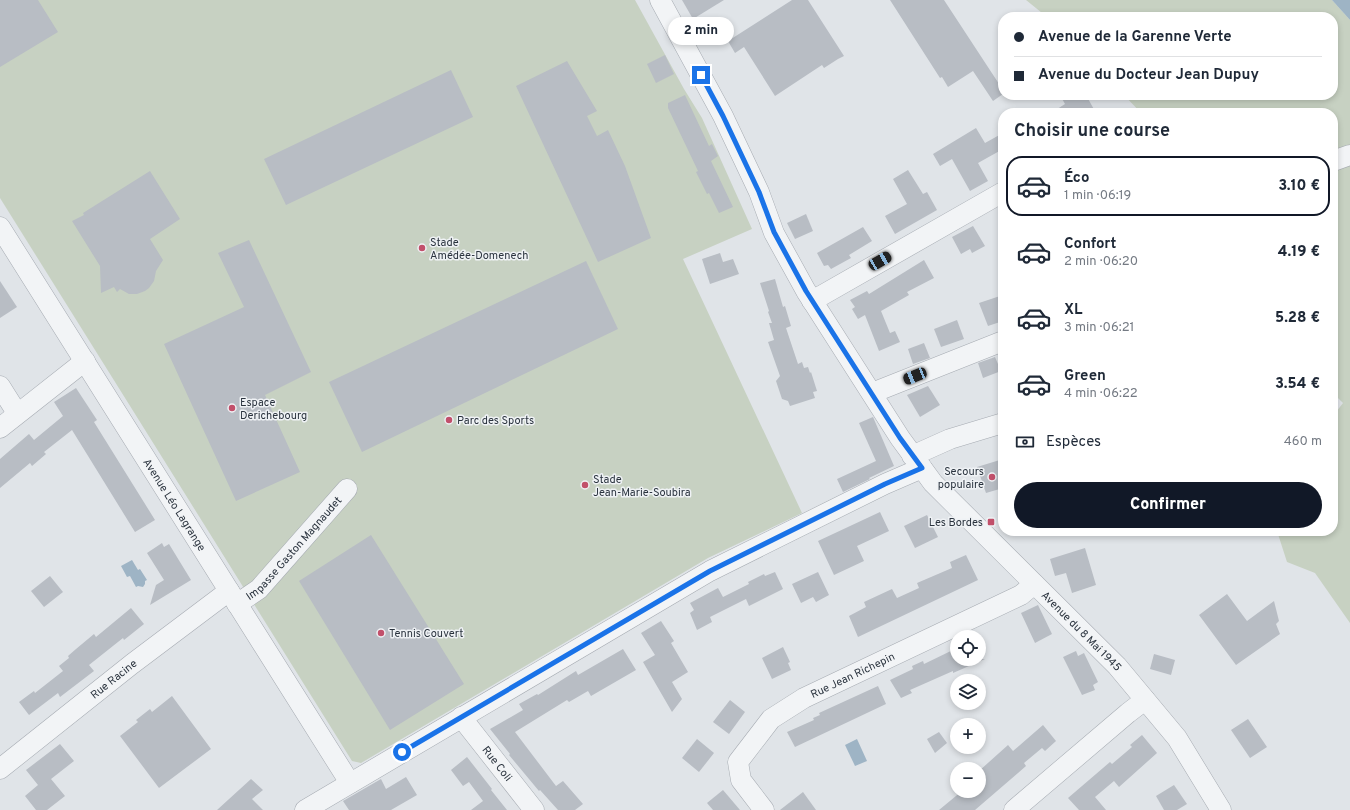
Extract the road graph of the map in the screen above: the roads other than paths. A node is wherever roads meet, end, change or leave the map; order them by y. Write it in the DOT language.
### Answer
graph roads {
  1 [pos="660,0"];
  2 [pos="1350,155"];
  3 [pos="1338,159"];
  4 [pos="998,195"];
  5 [pos="0,226"];
  6 [pos="812,301"];
  7 [pos="998,343"];
  8 [pos="85,361"];
  9 [pos="0,386"];
  10 [pos="872,393"];
  11 [pos="17,413"];
  12 [pos="998,425"];
  13 [pos="0,428"];
  14 [pos="917,462"];
  15 [pos="347,489"];
  16 [pos="1034,584"];
  17 [pos="233,597"];
  18 [pos="1145,700"];
  19 [pos="462,717"];
  20 [pos="0,769"];
  21 [pos="350,783"];
  22 [pos="305,810"];
  23 [pos="534,810"];
  24 [pos="764,810"];
  25 [pos="1014,810"];
  26 [pos="1221,810"];
  1 -- 6 [label="street, Avenue du 8 Mai 1945"];
  2 -- 3 [label="street"];
  4 -- 6 [label="street"];
  5 -- 8 [label="street, Avenue Léo Lagrange"];
  6 -- 10 [label="street, Avenue du 8 Mai 1945"];
  7 -- 10 [label="street"];
  8 -- 11 [label="street"];
  8 -- 17 [label="street, Avenue Léo Lagrange"];
  9 -- 11 [label="street"];
  10 -- 14 [label="street, Avenue du 8 Mai 1945"];
  11 -- 13 [label="street"];
  12 -- 14 [label="street"];
  14 -- 16 [label="street, Avenue du 8 Mai 1945"];
  14 -- 19 [label="street"];
  15 -- 17 [label="street, Impasse Gaston Magnaudet"];
  16 -- 18 [label="street, Avenue du 8 Mai 1945"];
  16 -- 24 [label="street, Rue Jean Richepin"];
  17 -- 20 [label="street, Rue Racine"];
  17 -- 21 [label="street, Avenue Léo Lagrange"];
  18 -- 25 [label="street"];
  18 -- 26 [label="street, Avenue du 8 Mai 1945"];
  19 -- 21 [label="street"];
  19 -- 23 [label="street, Rue Coli"];
  21 -- 22 [label="street"];
}
